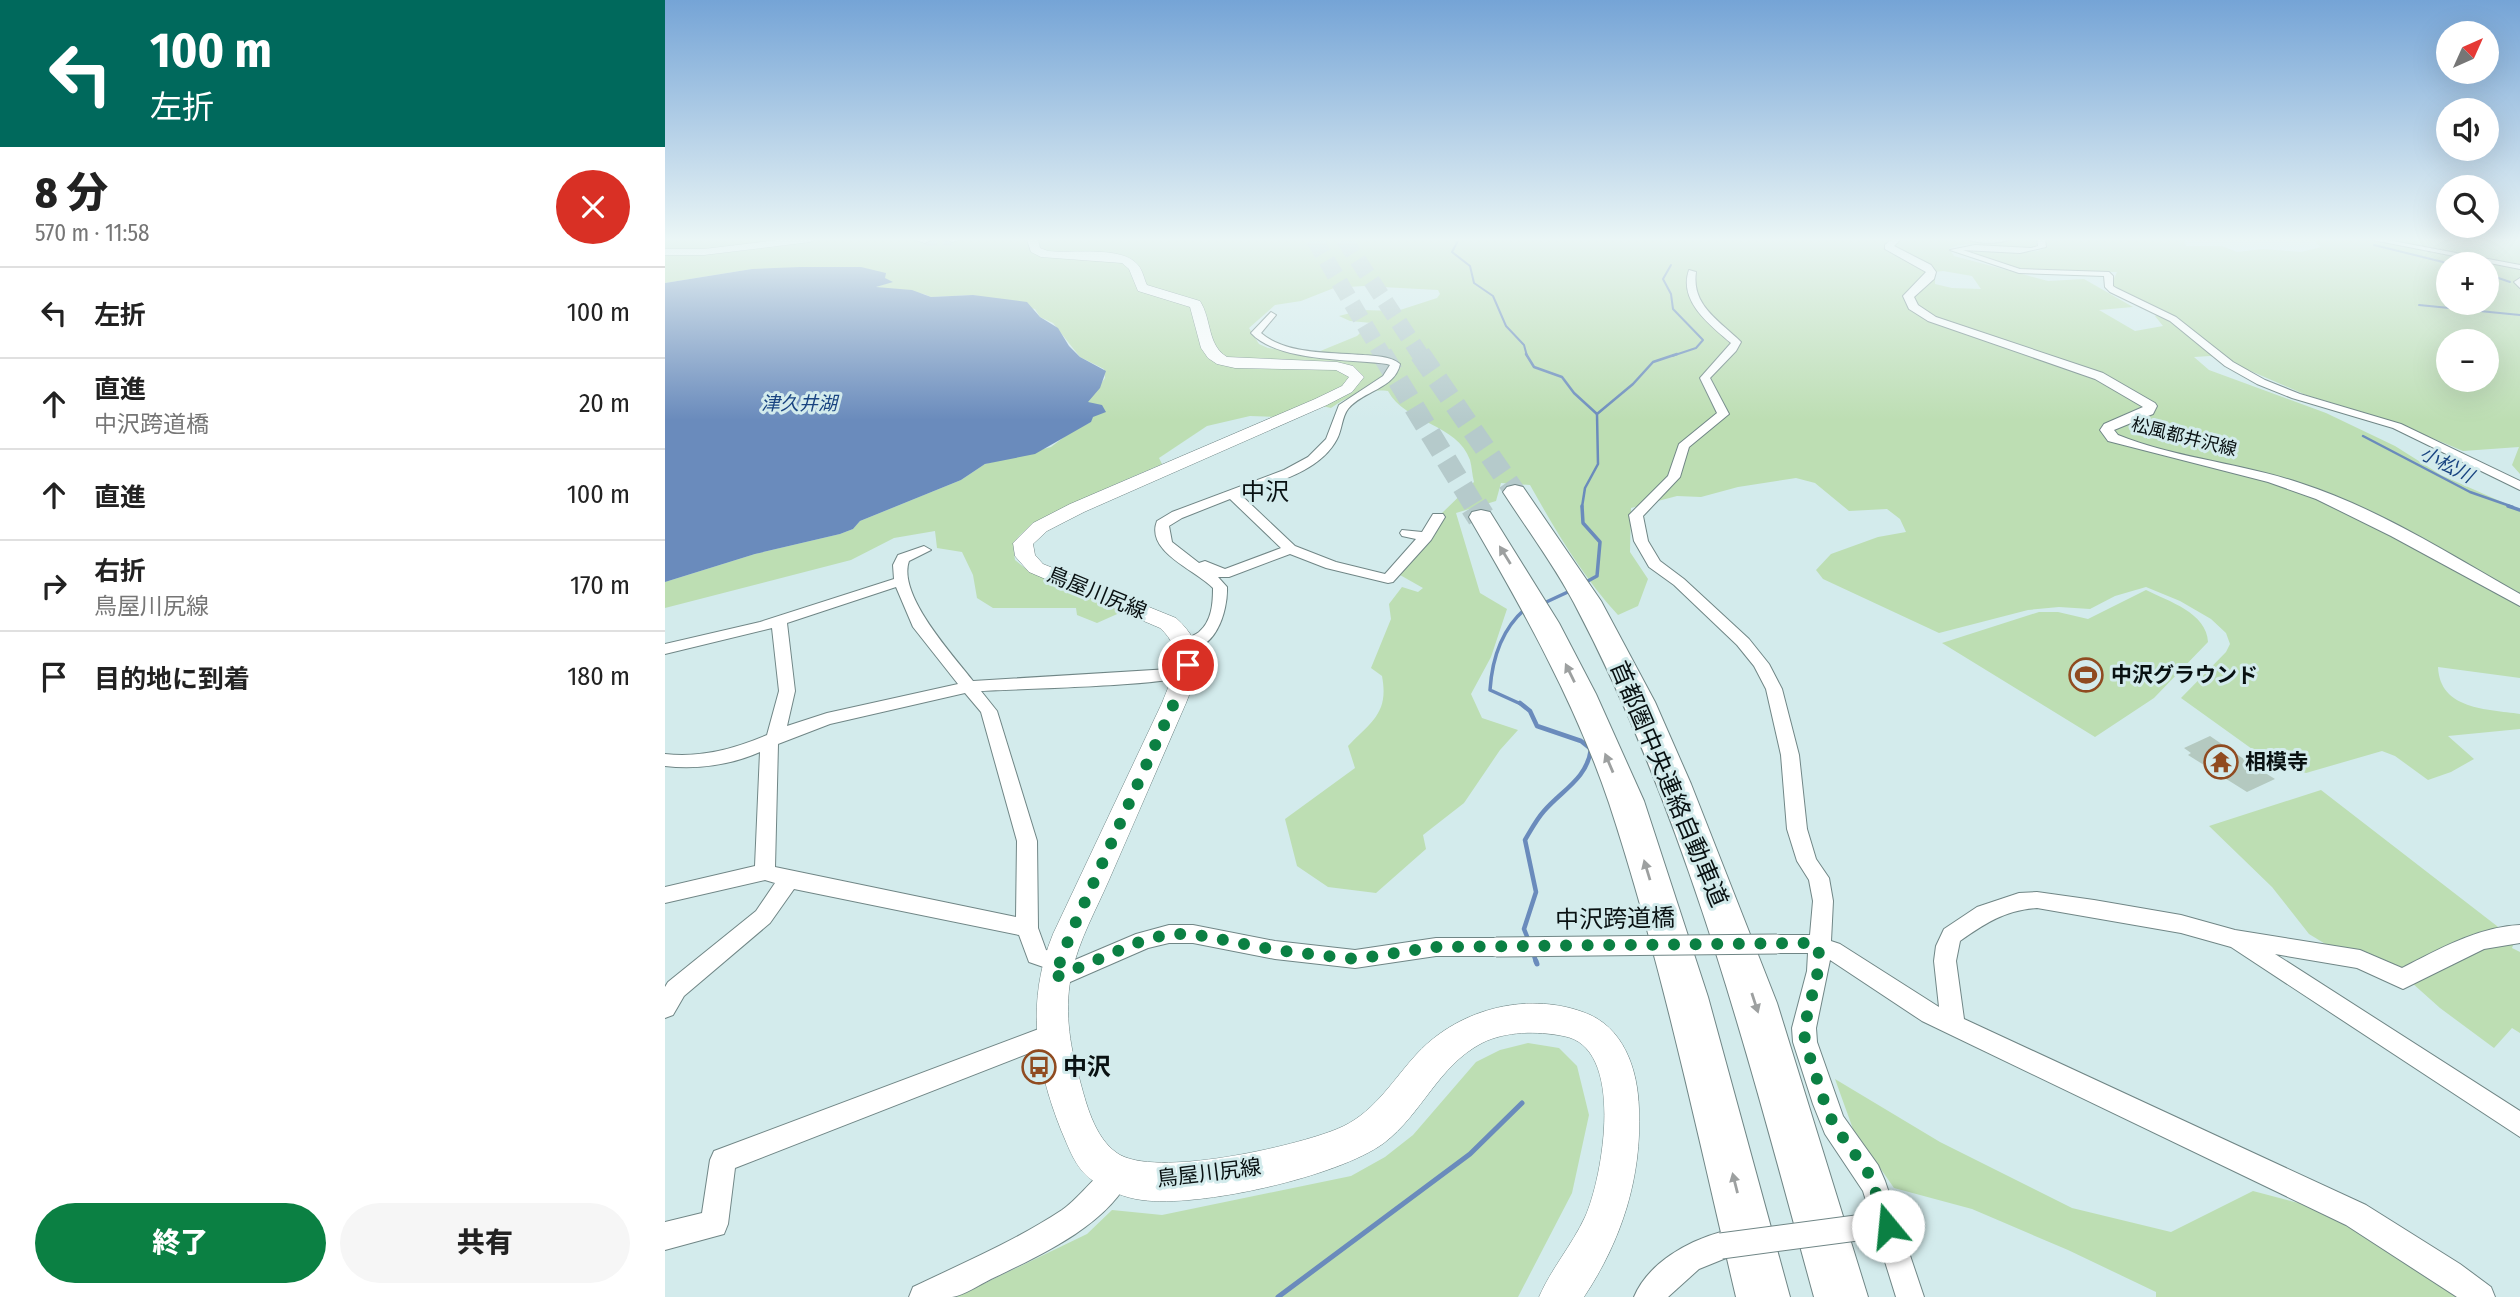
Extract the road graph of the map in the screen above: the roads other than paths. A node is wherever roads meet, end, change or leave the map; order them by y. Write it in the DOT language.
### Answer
graph roads {
  1 [pos="1180,300"];
  2 [pos="1696,300"];
  3 [pos="1909,300"];
  4 [pos="2133,300"];
  5 [pos="1271,315"];
  6 [pos="2520,486"];
  7 [pos="1515,492"];
  8 [pos="1233,494"];
  9 [pos="1438,517"];
  10 [pos="1481,517"];
  11 [pos="1407,533"];
  12 [pos="1426,537"];
  13 [pos="1290,549"];
  14 [pos="924,551"];
  15 [pos="1189,563"];
  16 [pos="901,581"];
  17 [pos="2520,601"];
  18 [pos="779,621"];
  19 [pos="665,649"];
  20 [pos="1187,659"];
  21 [pos="971,686"];
  22 [pos="772,740"];
  23 [pos="665,760"];
  24 [pos="765,872"];
  25 [pos="789,880"];
  26 [pos="665,895"];
  27 [pos="1027,928"];
  28 [pos="2520,934"];
  29 [pos="2235,939"];
  30 [pos="1819,947"];
  31 [pos="1056,971"];
  32 [pos="665,1007"];
  33 [pos="1953,1024"];
  34 [pos="1052,1034"];
  35 [pos="2520,1125"];
  36 [pos="1118,1174"];
  37 [pos="1876,1226"];
  38 [pos="665,1236"];
  39 [pos="923,1297"];
  40 [pos="1560,1297"];
  41 [pos="1648,1297"];
  42 [pos="1763,1297"];
  43 [pos="1841,1297"];
  44 [pos="1910,1297"];
  45 [pos="2481,1297"];
  1 -- 20 [label="main road, 鳥屋川尻線"];
  2 -- 30 [label="street"];
  3 -- 17 [label="street, 松風都井沢線"];
  4 -- 6 [label="street"];
  5 -- 8 [label="street"];
  7 -- 43 [label="highway, 首都圏中央連絡自動車道, one-way"];
  8 -- 13 [label="street"];
  8 -- 15 [label="street"];
  9 -- 12 [label="street"];
  42 -- 10 [label="highway, one-way"];
  11 -- 12 [label="street"];
  12 -- 13 [label="street"];
  13 -- 15 [label="street"];
  14 -- 16 [label="street"];
  15 -- 20 [label="street"];
  16 -- 18 [label="street"];
  16 -- 21 [label="street"];
  18 -- 19 [label="street"];
  18 -- 22 [label="street"];
  20 -- 21 [label="street"];
  20 -- 31 [label="main road, 鳥屋川尻線"];
  21 -- 22 [label="street"];
  21 -- 27 [label="street"];
  22 -- 23 [label="street"];
  22 -- 24 [label="street"];
  24 -- 25 [label="street"];
  24 -- 26 [label="street"];
  25 -- 27 [label="street"];
  25 -- 32 [label="street"];
  27 -- 31 [label="street"];
  28 -- 29 [label="street"];
  29 -- 33 [label="street"];
  29 -- 35 [label="street"];
  30 -- 31 [label="street, 中沢跨道橋, bridge"];
  30 -- 33 [label="street, 中沢跨道橋"];
  30 -- 37 [label="street"];
  31 -- 34 [label="main road, 鳥屋川尻線"];
  33 -- 45 [label="street, 中沢跨道橋"];
  34 -- 36 [label="main road, 鳥屋川尻線"];
  34 -- 38 [label="street"];
  36 -- 39 [label="street"];
  36 -- 40 [label="main road, 鳥屋川尻線"];
  37 -- 41 [label="street, bridge"];
  37 -- 44 [label="street"];
}
